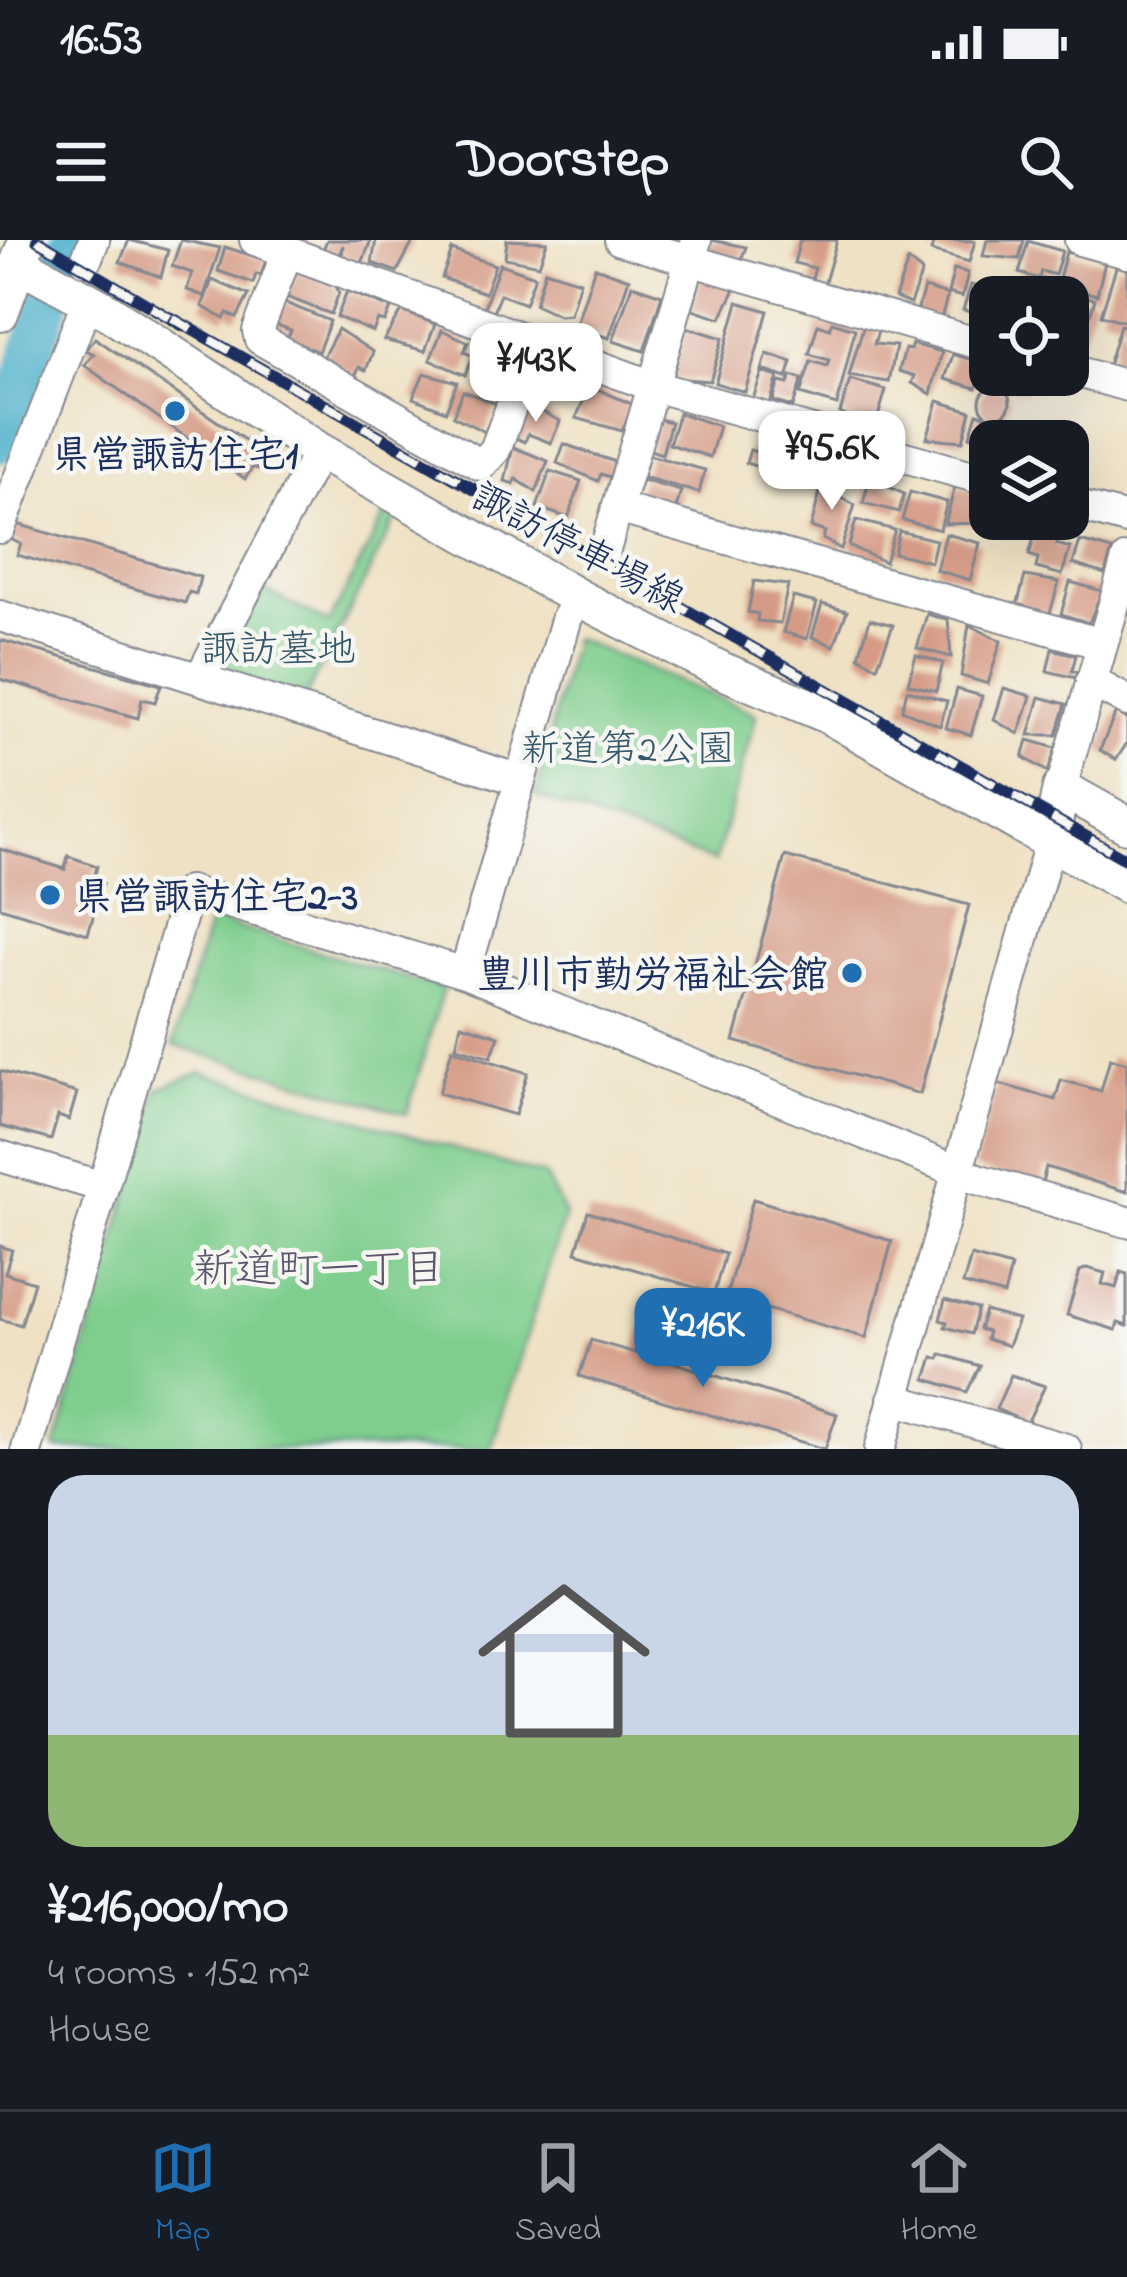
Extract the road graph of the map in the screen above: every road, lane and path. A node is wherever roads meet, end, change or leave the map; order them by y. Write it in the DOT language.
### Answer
graph roads {
  1 [pos="255,240"];
  2 [pos="620,240"];
  3 [pos="1080,240"];
  4 [pos="286,252"];
  5 [pos="693,252"];
  6 [pos="1127,253"];
  7 [pos="26,258"];
  8 [pos="86,273"];
  9 [pos="0,313"];
  10 [pos="969,340"];
  11 [pos="535,344"];
  12 [pos="1089,375"];
  13 [pos="653,386"];
  14 [pos="1127,386"];
  15 [pos="319,451"];
  16 [pos="969,475"];
  17 [pos="617,508"];
  18 [pos="1089,508"];
  19 [pos="1127,519"];
  20 [pos="0,528"];
  21 [pos="604,553"];
  22 [pos="1127,559"];
  23 [pos="579,598"];
  24 [pos="0,616"];
  25 [pos="1102,644"];
  26 [pos="200,678"];
  27 [pos="1090,681"];
  28 [pos="1127,701"];
  29 [pos="520,780"];
  30 [pos="1061,788"];
  31 [pos="1127,825"];
  32 [pos="1050,842"];
  33 [pos="1127,885"];
  34 [pos="465,973"];
  35 [pos="0,1156"];
  36 [pos="958,1168"];
  37 [pos="103,1187"];
  38 [pos="1127,1222"];
  39 [pos="893,1399"];
  40 [pos="27,1449"];
  41 [pos="880,1449"];
  42 [pos="1066,1449"];
  1 -- 4 [label="street"];
  2 -- 5 [label="street"];
  3 -- 6 [label="street"];
  4 -- 11 [label="street"];
  4 -- 11 [label="street"];
  5 -- 10 [label="street"];
  5 -- 13 [label="street"];
  7 -- 8 [label="main road, 諏訪停車場線"];
  7 -- 9 [label="main road"];
  8 -- 15 [label="main road, 諏訪停車場線"];
  8 -- 20 [label="street"];
  11 -- 13 [label="street"];
  12 -- 14 [label="street"];
  13 -- 16 [label="street"];
  13 -- 17 [label="street"];
  15 -- 23 [label="main road, 諏訪停車場線"];
  15 -- 26 [label="street"];
  17 -- 21 [label="street"];
  17 -- 25 [label="street"];
  18 -- 19 [label="street"];
  22 -- 25 [label="street"];
  23 -- 29 [label="street"];
  23 -- 32 [label="main road, 諏訪停車場線"];
  24 -- 26 [label="street"];
  25 -- 27 [label="street"];
  26 -- 29 [label="street"];
  27 -- 28 [label="street"];
  27 -- 30 [label="street"];
  29 -- 34 [label="street"];
  30 -- 31 [label="main road"];
  30 -- 32 [label="main road"];
  32 -- 33 [label="main road, 諏訪停車場線"];
  32 -- 36 [label="street"];
  34 -- 36 [label="street"];
  34 -- 37 [label="street"];
  35 -- 37 [label="street"];
  36 -- 38 [label="street"];
  36 -- 39 [label="street"];
  37 -- 40 [label="street"];
  39 -- 41 [label="street"];
  39 -- 42 [label="street"];
}
